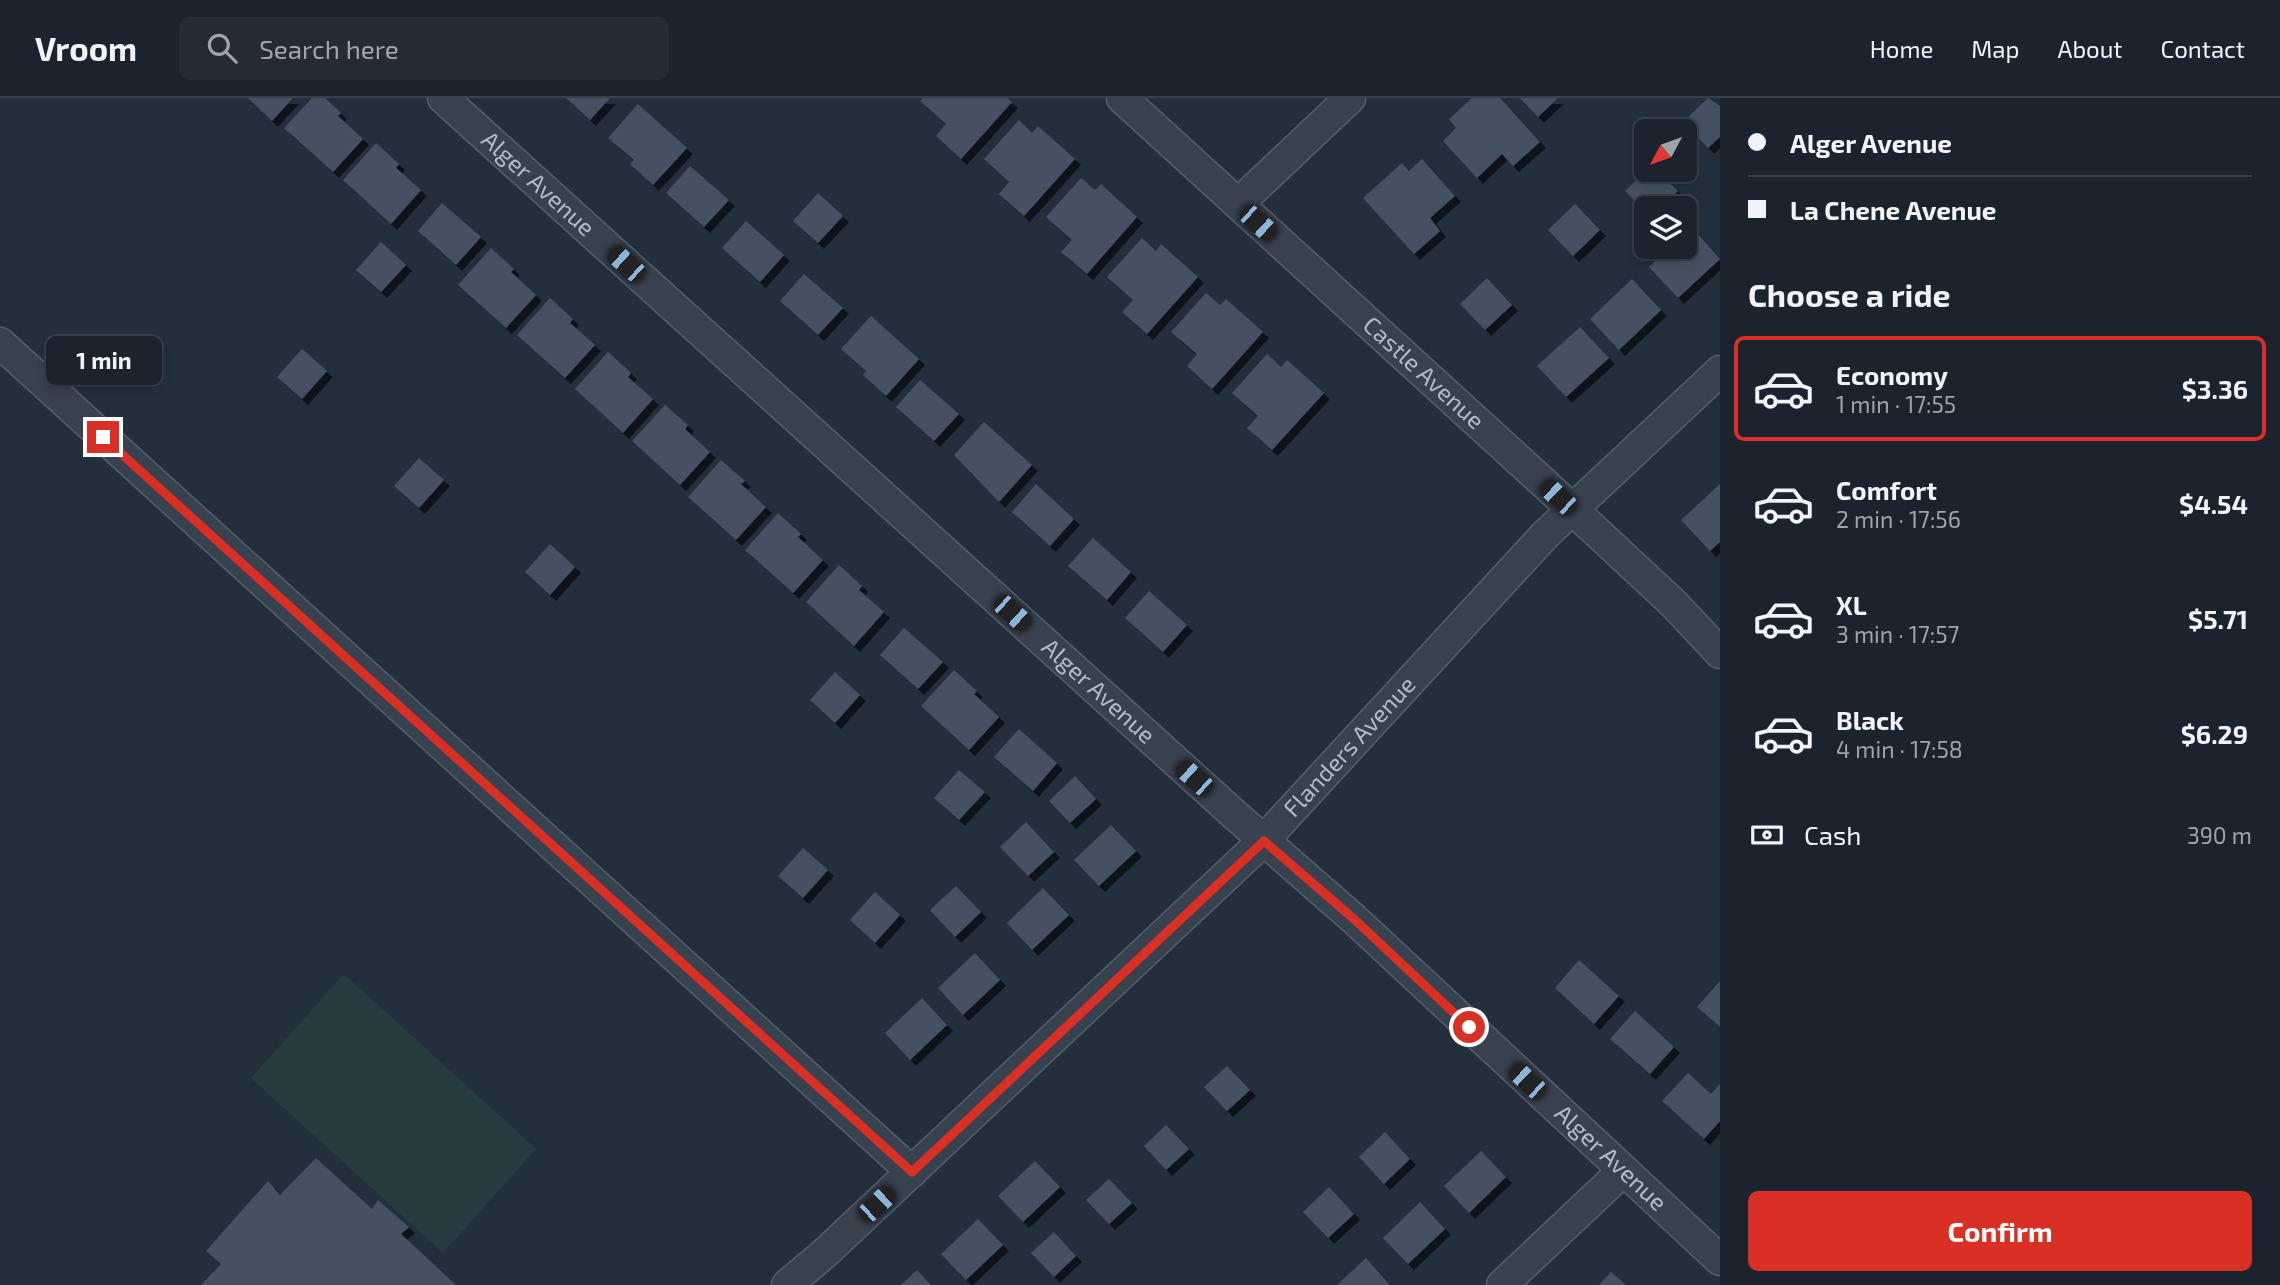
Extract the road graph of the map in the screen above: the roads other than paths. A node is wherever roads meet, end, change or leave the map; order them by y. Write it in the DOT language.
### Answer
graph roads {
  1 [pos="443,98"];
  2 [pos="1122,98"];
  3 [pos="1350,98"];
  4 [pos="1238,204"];
  5 [pos="0,343"];
  6 [pos="1720,371"];
  7 [pos="1571,509"];
  8 [pos="1720,653"];
  9 [pos="1264,841"];
  10 [pos="1623,1171"];
  11 [pos="912,1172"];
  12 [pos="1720,1259"];
  13 [pos="787,1285"];
  14 [pos="1502,1285"];
  1 -- 9 [label="street, Alger Avenue"];
  2 -- 4 [label="street, Castle Avenue"];
  3 -- 4 [label="street"];
  4 -- 7 [label="street, Castle Avenue"];
  5 -- 11 [label="street"];
  6 -- 7 [label="street, Flanders Avenue"];
  7 -- 8 [label="street, Castle Avenue"];
  7 -- 9 [label="street, Flanders Avenue"];
  9 -- 10 [label="street, Alger Avenue"];
  9 -- 11 [label="street, Flanders Avenue"];
  10 -- 12 [label="street, Alger Avenue"];
  10 -- 14 [label="street"];
  11 -- 13 [label="street, Flanders Avenue"];
}
